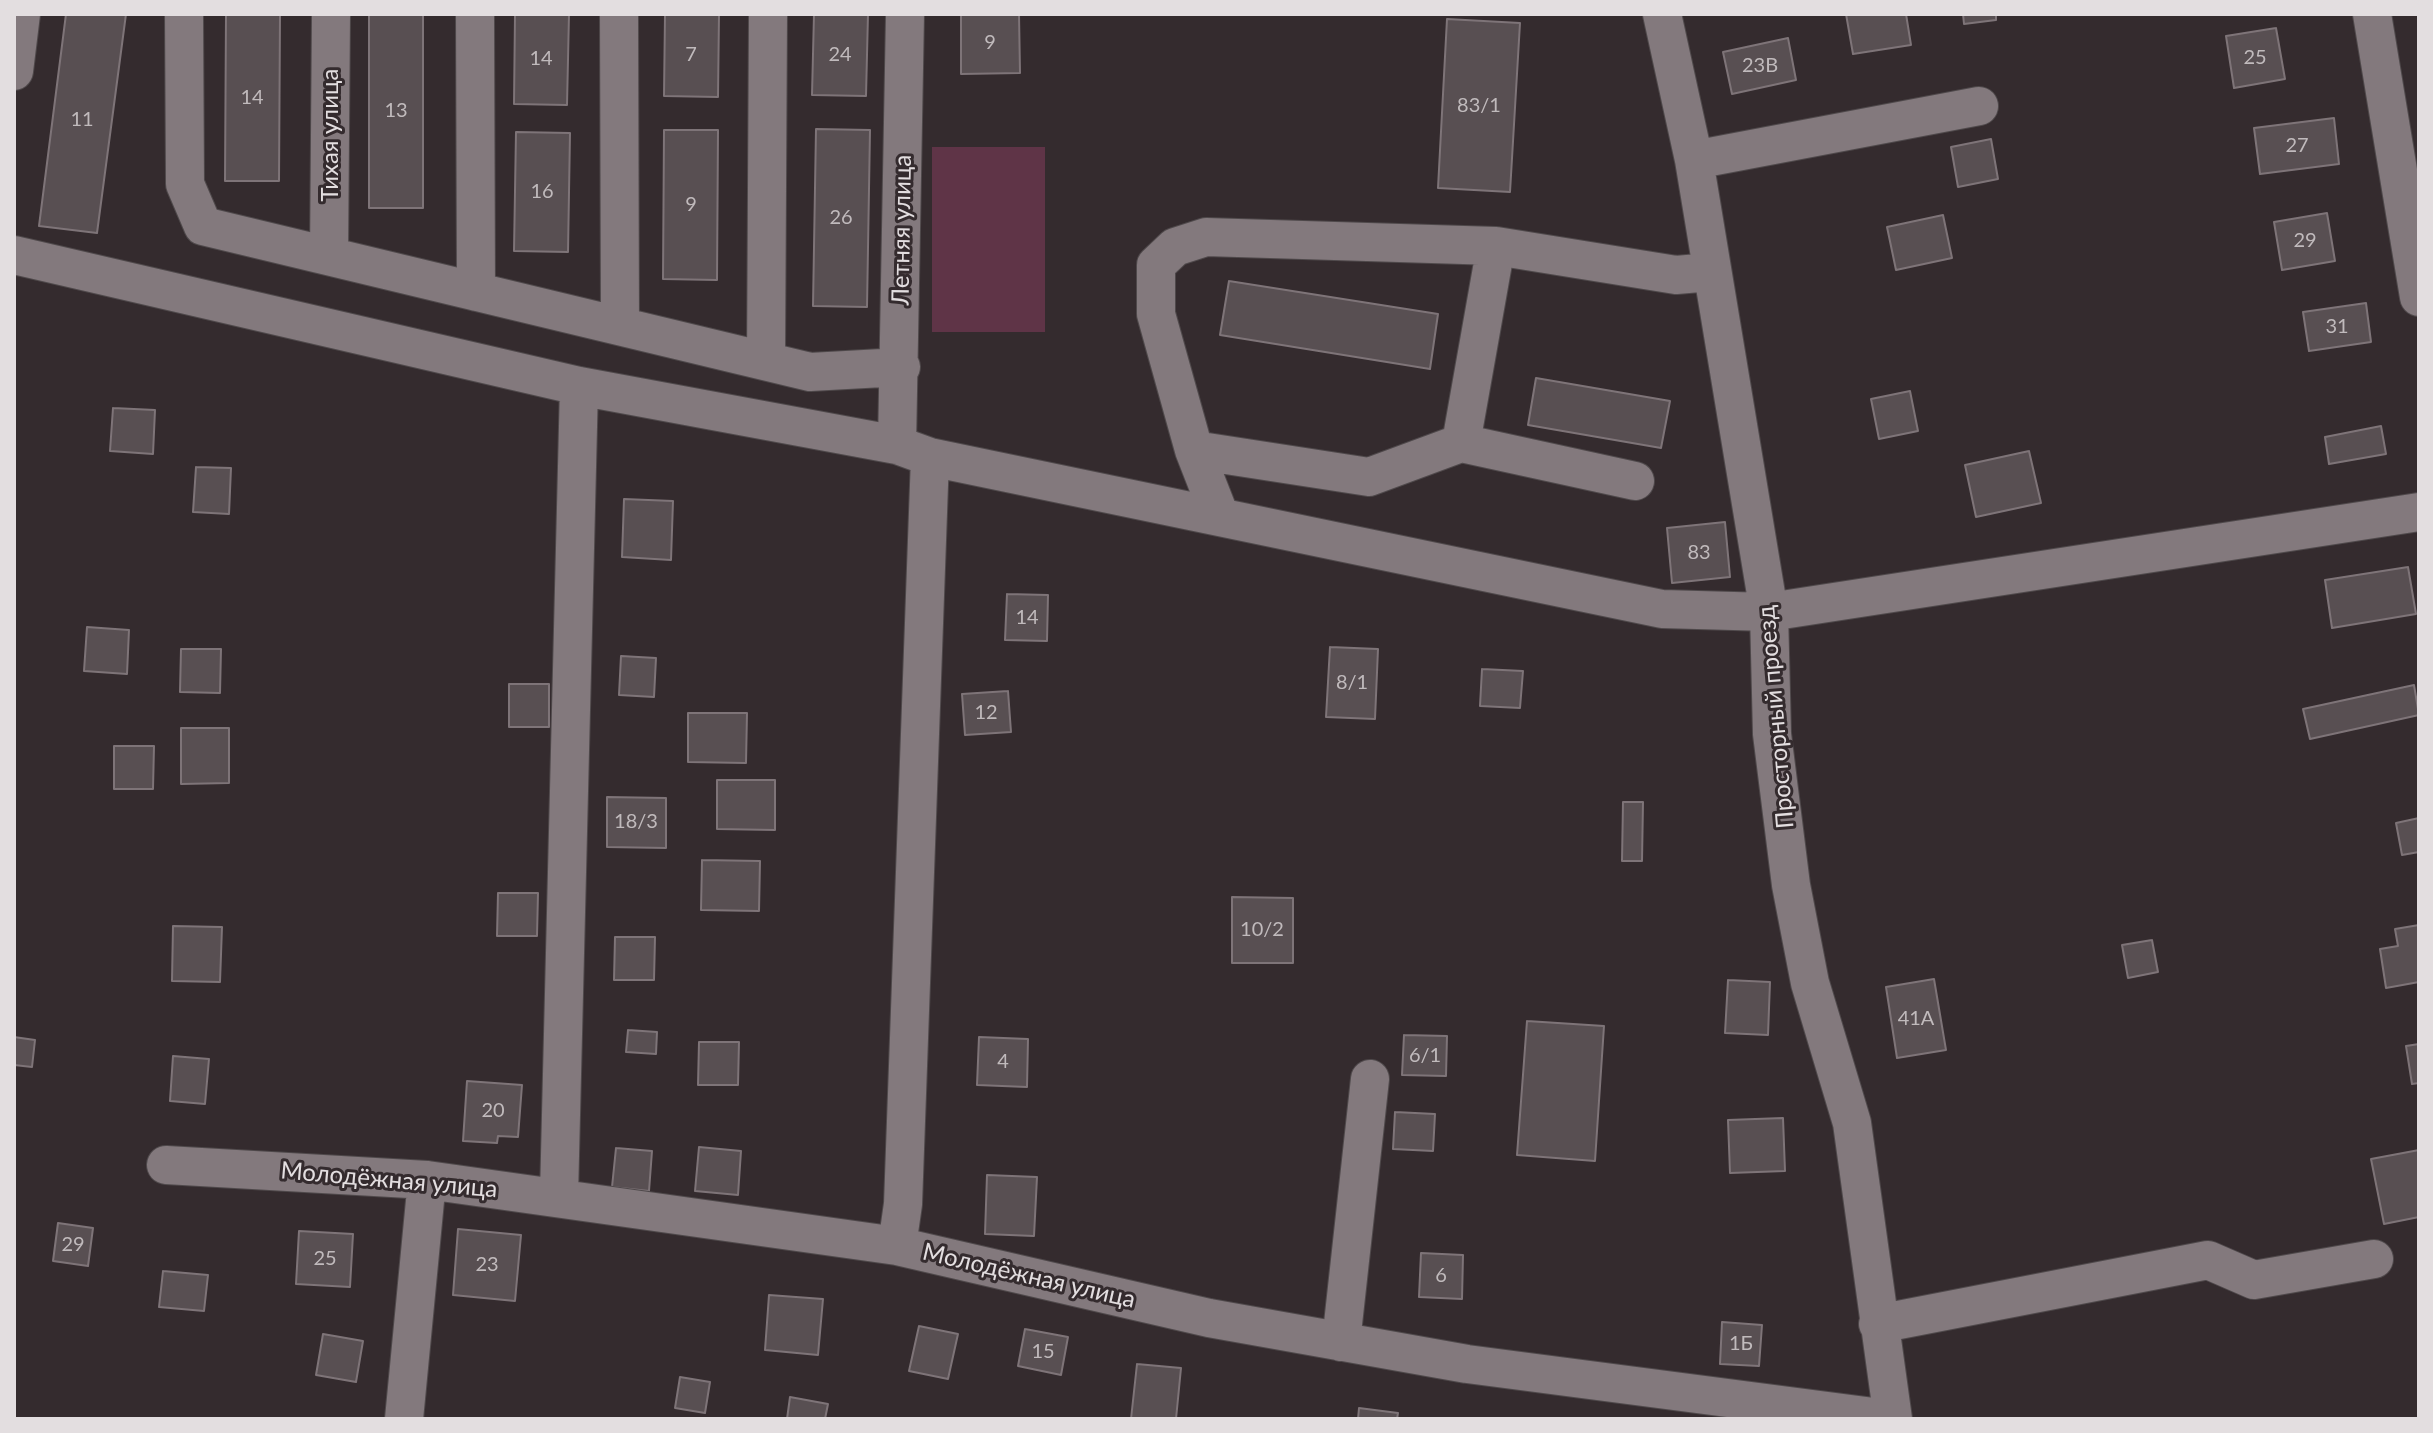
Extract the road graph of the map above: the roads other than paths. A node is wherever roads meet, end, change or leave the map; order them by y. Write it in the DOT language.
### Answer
graph roads {
  1 [pos="21,14"];
  2 [pos="184,14"];
  3 [pos="331,14"];
  4 [pos="475,14"];
  5 [pos="619,14"];
  6 [pos="768,14"];
  7 [pos="905,14"];
  8 [pos="1662,14"];
  9 [pos="2372,14"];
  10 [pos="14,71"];
  11 [pos="1979,106"];
  12 [pos="1694,160"];
  13 [pos="1496,246"];
  14 [pos="14,255"];
  15 [pos="329,256"];
  16 [pos="1711,272"];
  17 [pos="476,292"];
  18 [pos="2419,297"];
  19 [pos="620,326"];
  20 [pos="766,361"];
  21 [pos="901,367"];
  22 [pos="579,386"];
  23 [pos="1461,443"];
  24 [pos="1194,450"];
  25 [pos="913,451"];
  26 [pos="1635,481"];
  27 [pos="2419,512"];
  28 [pos="1219,514"];
  29 [pos="1769,612"];
  30 [pos="1370,1079"];
  31 [pos="166,1165"];
  32 [pos="427,1180"];
  33 [pos="559,1196"];
  34 [pos="897,1246"];
  35 [pos="2374,1259"];
  36 [pos="1878,1324"];
  37 [pos="1341,1342"];
  38 [pos="404,1419"];
  39 [pos="1891,1419"];
  1 -- 10 [label="street"];
  2 -- 15 [label="street"];
  3 -- 15 [label="street, Тихая улица"];
  4 -- 17 [label="street"];
  5 -- 19 [label="street"];
  6 -- 20 [label="street"];
  7 -- 21 [label="street, Летняя улица"];
  8 -- 12 [label="street, Просторный проезд"];
  9 -- 18 [label="street"];
  11 -- 12 [label="street"];
  12 -- 16 [label="street, Просторный проезд"];
  13 -- 16 [label="street"];
  13 -- 23 [label="street"];
  13 -- 24 [label="street"];
  14 -- 22 [label="street"];
  15 -- 17 [label="street"];
  16 -- 29 [label="street, Просторный проезд"];
  17 -- 19 [label="street"];
  19 -- 20 [label="street"];
  20 -- 21 [label="street"];
  21 -- 25 [label="street, Летняя улица"];
  22 -- 25 [label="street"];
  22 -- 33 [label="street"];
  23 -- 24 [label="street"];
  23 -- 26 [label="street"];
  24 -- 28 [label="street"];
  25 -- 28 [label="street"];
  25 -- 34 [label="street, Летняя улица"];
  27 -- 29 [label="street"];
  28 -- 29 [label="street"];
  29 -- 36 [label="street, Просторный проезд"];
  30 -- 37 [label="street"];
  31 -- 32 [label="street, Молодёжная улица"];
  32 -- 33 [label="street, Молодёжная улица"];
  32 -- 38 [label="street"];
  33 -- 34 [label="street, Молодёжная улица"];
  34 -- 37 [label="street, Молодёжная улица"];
  35 -- 36 [label="street"];
  36 -- 39 [label="street, Просторный проезд"];
  37 -- 39 [label="street, Молодёжная улица"];
}
